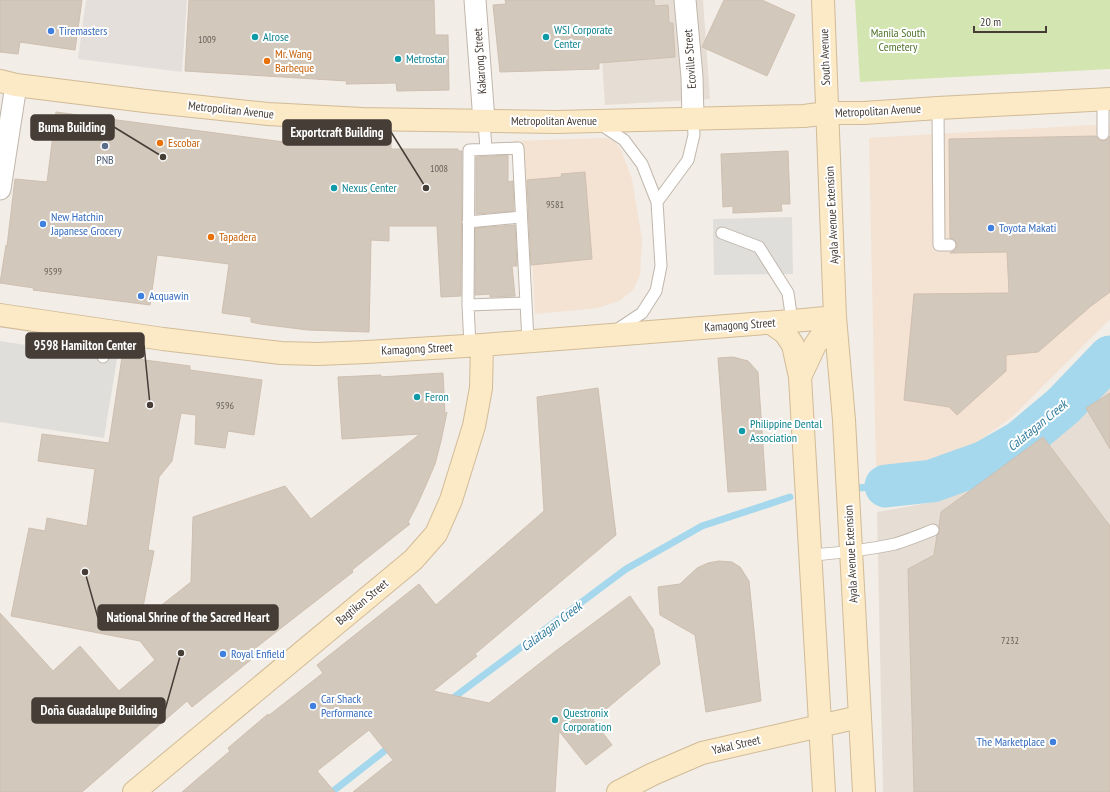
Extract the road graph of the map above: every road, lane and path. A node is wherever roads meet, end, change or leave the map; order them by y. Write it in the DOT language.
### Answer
graph roads {
  1 [pos="476,0"];
  2 [pos="685,0"];
  3 [pos="823,0"];
  4 [pos="8,83"];
  5 [pos="1106,100"];
  6 [pos="938,108"];
  7 [pos="827,113"];
  8 [pos="693,118"];
  9 [pos="597,121"];
  10 [pos="484,122"];
  11 [pos="1104,134"];
  12 [pos="486,149"];
  13 [pos="0,190"];
  14 [pos="657,202"];
  15 [pos="521,217"];
  16 [pos="468,222"];
  17 [pos="722,232"];
  18 [pos="950,245"];
  19 [pos="526,303"];
  20 [pos="468,305"];
  21 [pos="0,315"];
  22 [pos="835,317"];
  23 [pos="782,322"];
  24 [pos="107,332"];
  25 [pos="608,336"];
  26 [pos="528,341"];
  27 [pos="476,345"];
  28 [pos="103,357"];
  29 [pos="800,377"];
  30 [pos="933,530"];
  31 [pos="851,552"];
  32 [pos="811,555"];
  33 [pos="859,717"];
  34 [pos="820,725"];
  35 [pos="623,791"];
  36 [pos="134,792"];
  37 [pos="824,792"];
  38 [pos="864,792"];
  1 -- 10 [label="street, Kakarong Street"];
  2 -- 8 [label="street, Ecoville Street"];
  3 -- 7 [label="main road, South Avenue"];
  4 -- 10 [label="main road, Metropolitan Avenue"];
  4 -- 13 [label="street"];
  5 -- 6 [label="main road, Metropolitan Avenue"];
  5 -- 11 [label="lane"];
  6 -- 7 [label="main road, Metropolitan Avenue"];
  6 -- 18 [label="lane"];
  7 -- 8 [label="main road, Metropolitan Avenue"];
  7 -- 22 [label="main road, Ayala Avenue Extension"];
  8 -- 9 [label="main road, Metropolitan Avenue"];
  8 -- 14 [label="lane"];
  9 -- 10 [label="main road, Metropolitan Avenue"];
  9 -- 14 [label="lane"];
  10 -- 12 [label="lane"];
  12 -- 15 [label="lane"];
  12 -- 16 [label="lane"];
  14 -- 25 [label="lane"];
  15 -- 16 [label="lane"];
  15 -- 19 [label="lane"];
  16 -- 20 [label="lane"];
  17 -- 23 [label="lane"];
  19 -- 20 [label="lane"];
  19 -- 26 [label="lane"];
  20 -- 27 [label="lane"];
  21 -- 24 [label="main road, Kamagong Street"];
  22 -- 23 [label="main road, Kamagong Street"];
  22 -- 29 [label="main road"];
  22 -- 31 [label="main road, Ayala Avenue Extension"];
  23 -- 25 [label="main road, Kamagong Street"];
  23 -- 29 [label="main road"];
  24 -- 27 [label="main road, Kamagong Street"];
  24 -- 28 [label="lane"];
  25 -- 26 [label="main road, Kamagong Street"];
  26 -- 27 [label="main road, Kamagong Street"];
  27 -- 36 [label="main road, Bagtikan Street"];
  29 -- 32 [label="main road"];
  30 -- 31 [label="lane"];
  31 -- 32 [label="lane"];
  31 -- 33 [label="main road, Ayala Avenue Extension"];
  32 -- 34 [label="main road"];
  33 -- 34 [label="main road, Yakal Street"];
  33 -- 38 [label="main road, Ayala Avenue Extension"];
  34 -- 35 [label="main road, Yakal Street"];
  34 -- 37 [label="main road"];
}
